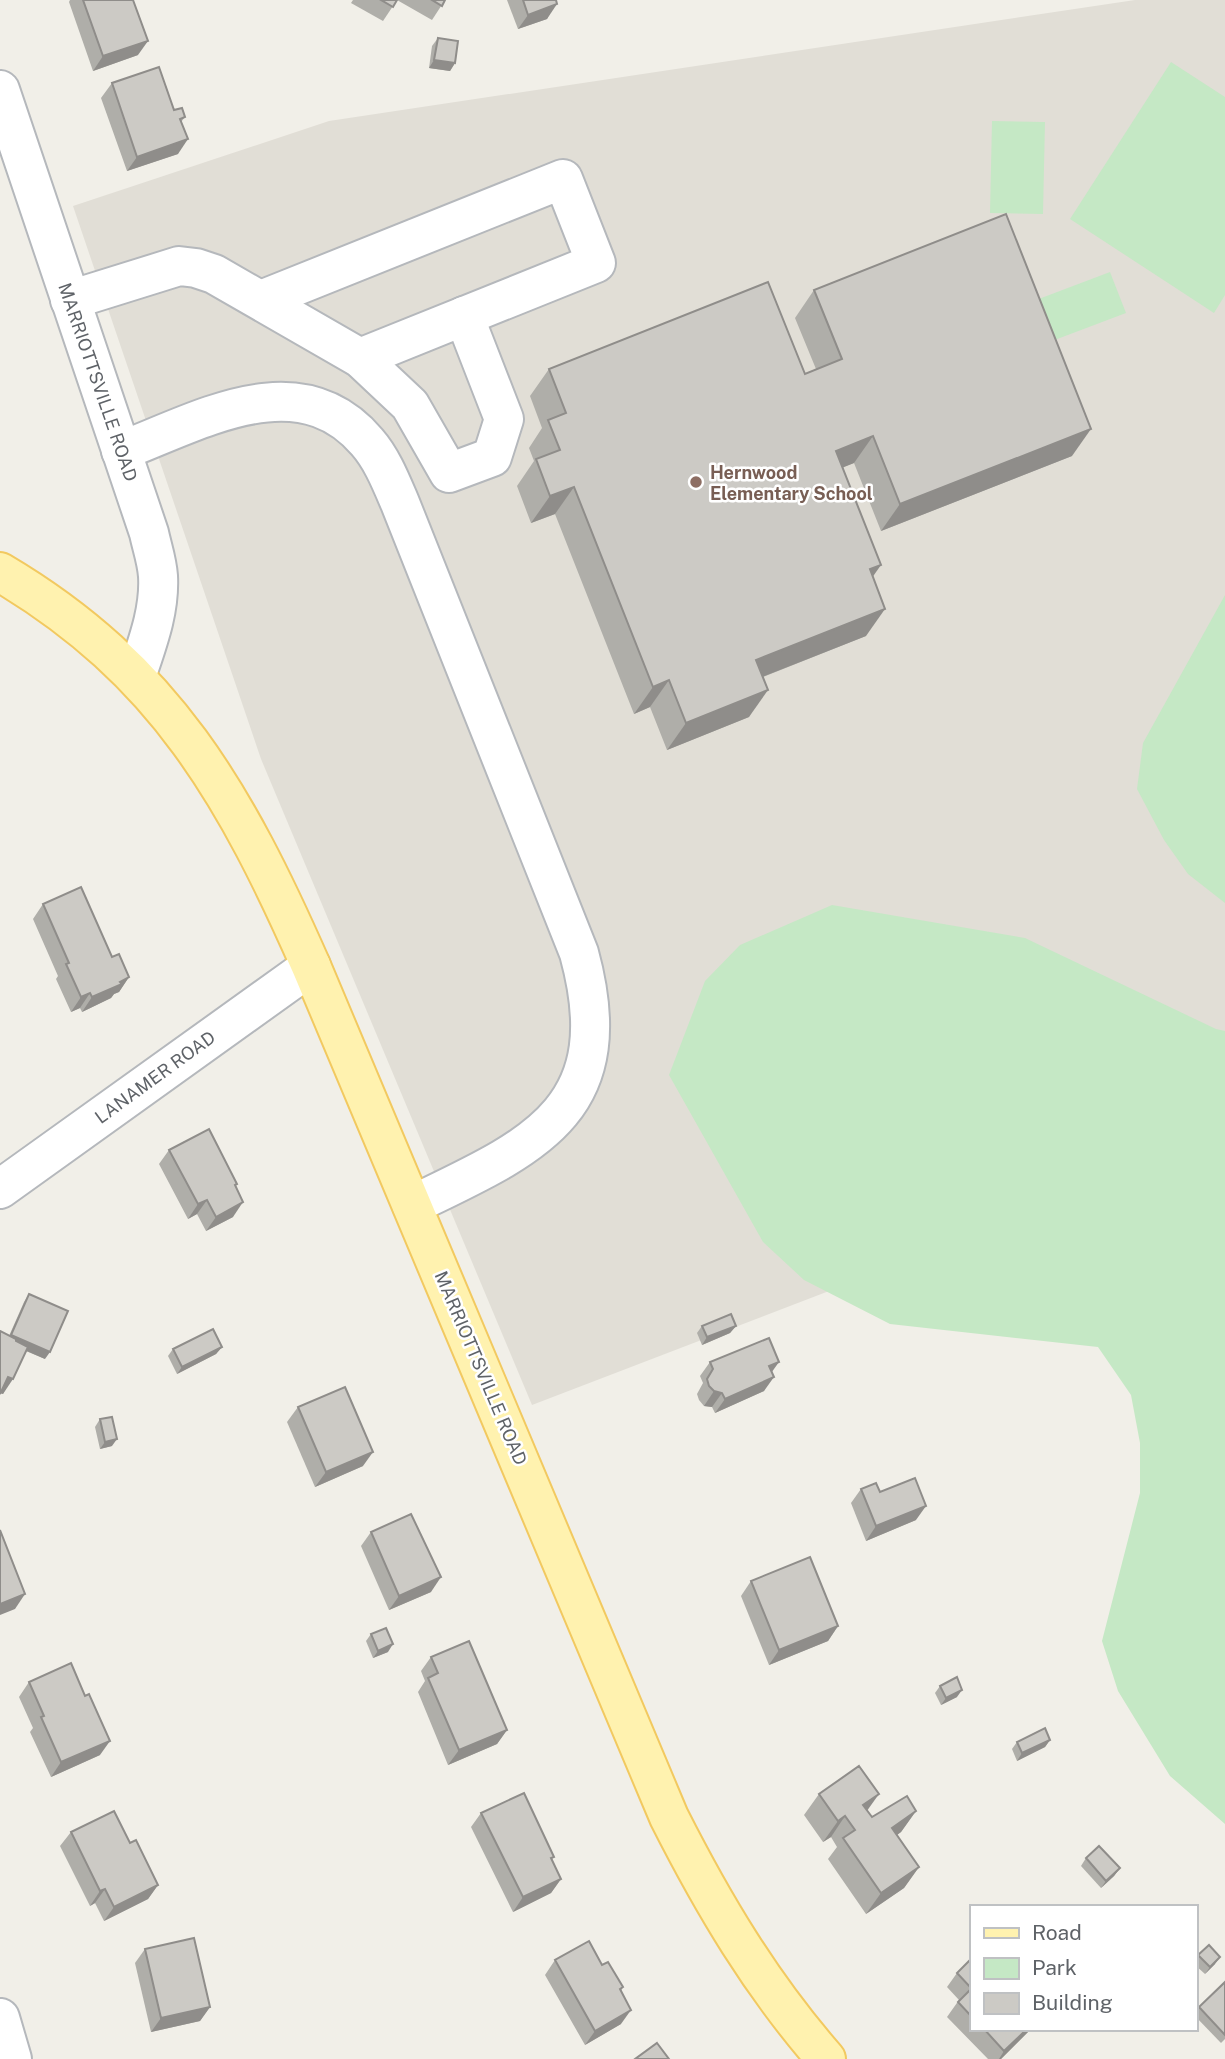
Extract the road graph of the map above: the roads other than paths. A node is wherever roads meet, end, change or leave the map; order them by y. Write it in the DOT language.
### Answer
graph roads {
  1 [pos="0,90"];
  2 [pos="70,300"];
  3 [pos="261,300"];
  4 [pos="464,316"];
  5 [pos="360,358"];
  6 [pos="121,451"];
  7 [pos="0,572"];
  8 [pos="135,677"];
  9 [pos="311,966"];
  10 [pos="0,1189"];
  11 [pos="412,1205"];
  12 [pos="0,2018"];
  13 [pos="12,2059"];
  14 [pos="825,2059"];
  1 -- 2 [label="street, MARRIOTTSVILLE ROAD"];
  2 -- 3 [label="street"];
  2 -- 6 [label="street, MARRIOTTSVILLE ROAD"];
  3 -- 4 [label="street"];
  3 -- 5 [label="street"];
  4 -- 5 [label="street"];
  4 -- 5 [label="street"];
  6 -- 8 [label="street, MARRIOTTSVILLE ROAD"];
  6 -- 11 [label="street"];
  7 -- 8 [label="main road, MARRIOTTSVILLE ROAD"];
  8 -- 9 [label="main road, MARRIOTTSVILLE ROAD"];
  9 -- 10 [label="street, LANAMER ROAD"];
  9 -- 11 [label="main road, MARRIOTTSVILLE ROAD"];
  11 -- 14 [label="main road, MARRIOTTSVILLE ROAD"];
  12 -- 13 [label="street"];
}
